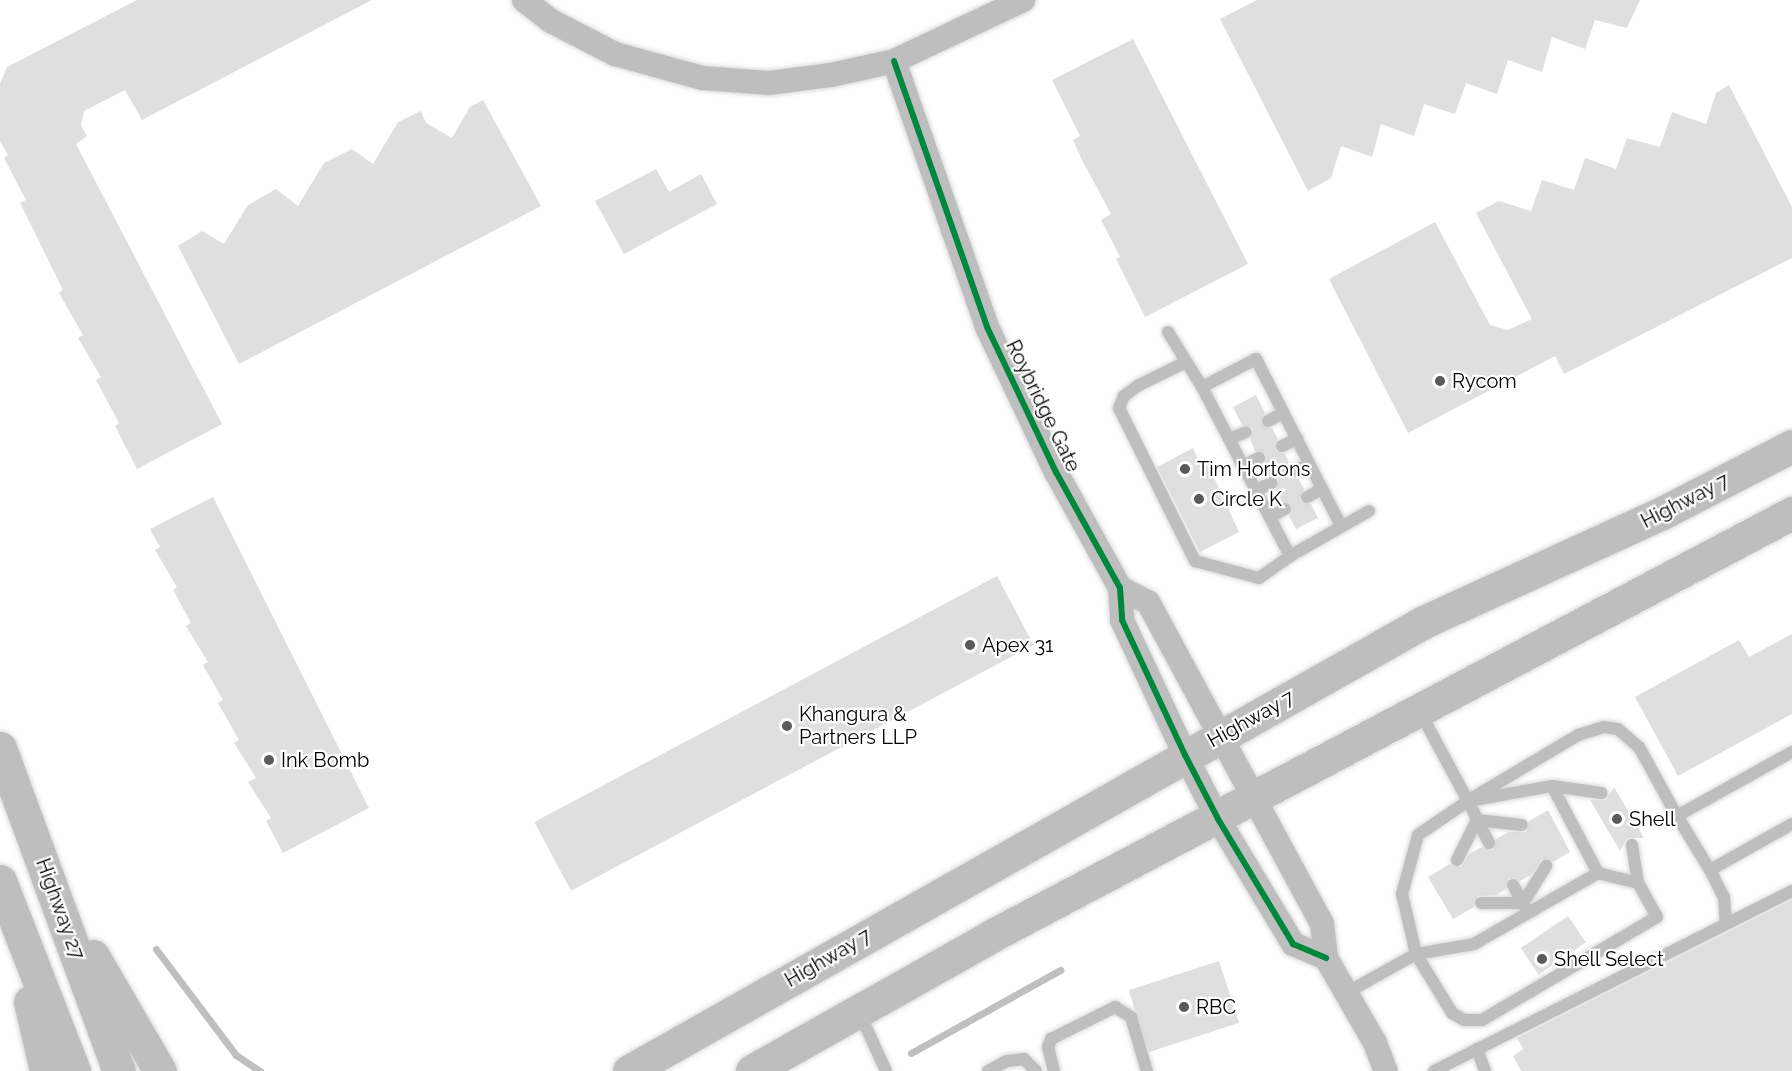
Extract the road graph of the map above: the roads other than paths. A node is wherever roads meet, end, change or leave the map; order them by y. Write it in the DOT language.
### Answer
graph roads {
  1 [pos="524,0"];
  2 [pos="1023,0"];
  3 [pos="894,61"];
  4 [pos="1168,332"];
  5 [pos="1186,362"];
  6 [pos="1202,387"];
  7 [pos="1283,413"];
  8 [pos="1268,421"];
  9 [pos="1246,432"];
  10 [pos="1297,439"];
  11 [pos="1229,440"];
  12 [pos="1282,446"];
  13 [pos="1792,446"];
  14 [pos="1259,458"];
  15 [pos="1309,464"];
  16 [pos="1243,466"];
  17 [pos="1294,471"];
  18 [pos="1272,483"];
  19 [pos="1322,489"];
  20 [pos="1256,490"];
  21 [pos="1307,497"];
  22 [pos="1286,509"];
  23 [pos="1369,511"];
  24 [pos="1792,513"];
  25 [pos="1270,517"];
  26 [pos="1341,526"];
  27 [pos="1290,556"];
  28 [pos="1120,588"];
  29 [pos="1419,711"];
  30 [pos="1221,736"];
  31 [pos="0,748"];
  32 [pos="1792,752"];
  33 [pos="1185,755"];
  34 [pos="1552,786"];
  35 [pos="1602,793"];
  36 [pos="1252,800"];
  37 [pos="1468,801"];
  38 [pos="1677,816"];
  39 [pos="1218,819"];
  40 [pos="1477,820"];
  41 [pos="1792,824"];
  42 [pos="1522,825"];
  43 [pos="1489,843"];
  44 [pos="1632,845"];
  45 [pos="1457,860"];
  46 [pos="1546,866"];
  47 [pos="1710,870"];
  48 [pos="1598,873"];
  49 [pos="1638,883"];
  50 [pos="51,885"];
  51 [pos="1513,885"];
  52 [pos="1792,891"];
  53 [pos="4,892"];
  54 [pos="1481,903"];
  55 [pos="1525,907"];
  56 [pos="1726,924"];
  57 [pos="1416,954"];
  58 [pos="1326,958"];
  59 [pos="1346,993"];
  60 [pos="858,1010"];
  61 [pos="1477,1049"];
  62 [pos="637,1066"];
  63 [pos="46,1071"];
  64 [pos="74,1071"];
  65 [pos="119,1071"];
  66 [pos="160,1071"];
  67 [pos="602,1071"];
  68 [pos="752,1071"];
  69 [pos="886,1071"];
  70 [pos="988,1071"];
  71 [pos="1036,1071"];
  72 [pos="1054,1071"];
  73 [pos="1148,1071"];
  74 [pos="1386,1071"];
  75 [pos="1434,1071"];
  76 [pos="1485,1071"];
  1 -- 3 [label="street"];
  2 -- 3 [label="street"];
  3 -- 28 [label="street, Roybridge Gate"];
  4 -- 5 [label="lane"];
  5 -- 6 [label="lane"];
  5 -- 27 [label="lane"];
  6 -- 7 [label="lane"];
  6 -- 11 [label="lane"];
  7 -- 8 [label="lane"];
  7 -- 10 [label="lane"];
  9 -- 11 [label="lane"];
  10 -- 12 [label="lane"];
  10 -- 15 [label="lane"];
  11 -- 16 [label="lane"];
  13 -- 30 [label="main road, Highway 7"];
  14 -- 16 [label="lane"];
  15 -- 17 [label="lane"];
  15 -- 19 [label="lane"];
  16 -- 20 [label="lane"];
  18 -- 20 [label="lane"];
  19 -- 21 [label="lane"];
  19 -- 26 [label="lane"];
  20 -- 25 [label="lane"];
  22 -- 25 [label="lane"];
  23 -- 26 [label="lane"];
  24 -- 29 [label="main road"];
  25 -- 27 [label="lane"];
  26 -- 27 [label="lane"];
  28 -- 30 [label="street"];
  28 -- 33 [label="street, Roybridge Gate"];
  29 -- 36 [label="main road"];
  29 -- 37 [label="lane"];
  30 -- 33 [label="main road, Highway 7"];
  30 -- 36 [label="street"];
  31 -- 50 [label="main road, Highway 27"];
  32 -- 38 [label="lane"];
  33 -- 39 [label="street, Roybridge Gate"];
  33 -- 62 [label="main road, Highway 7"];
  34 -- 35 [label="lane"];
  34 -- 37 [label="lane"];
  34 -- 48 [label="lane"];
  36 -- 39 [label="main road"];
  36 -- 58 [label="street"];
  37 -- 38 [label="lane"];
  37 -- 40 [label="lane"];
  37 -- 57 [label="lane"];
  38 -- 47 [label="lane"];
  39 -- 58 [label="street, Roybridge Gate"];
  39 -- 60 [label="main road"];
  40 -- 42 [label="lane"];
  40 -- 43 [label="lane"];
  40 -- 45 [label="lane"];
  41 -- 47 [label="lane"];
  44 -- 49 [label="lane"];
  46 -- 55 [label="lane"];
  47 -- 56 [label="lane"];
  48 -- 49 [label="lane"];
  48 -- 55 [label="lane"];
  49 -- 57 [label="lane"];
  50 -- 65 [label="main road, Highway 27"];
  50 -- 66 [label="main road"];
  51 -- 55 [label="lane"];
  52 -- 56 [label="lane"];
  53 -- 63 [label="main road"];
  53 -- 64 [label="main road"];
  54 -- 55 [label="lane"];
  55 -- 57 [label="lane"];
  56 -- 61 [label="lane"];
  57 -- 59 [label="lane"];
  58 -- 59 [label="street"];
  59 -- 74 [label="street"];
  60 -- 68 [label="main road"];
  60 -- 69 [label="lane"];
  61 -- 75 [label="lane"];
  61 -- 76 [label="lane"];
  62 -- 67 [label="main road, Highway 7"];
  70 -- 71 [label="lane"];
  72 -- 73 [label="lane"];
}
